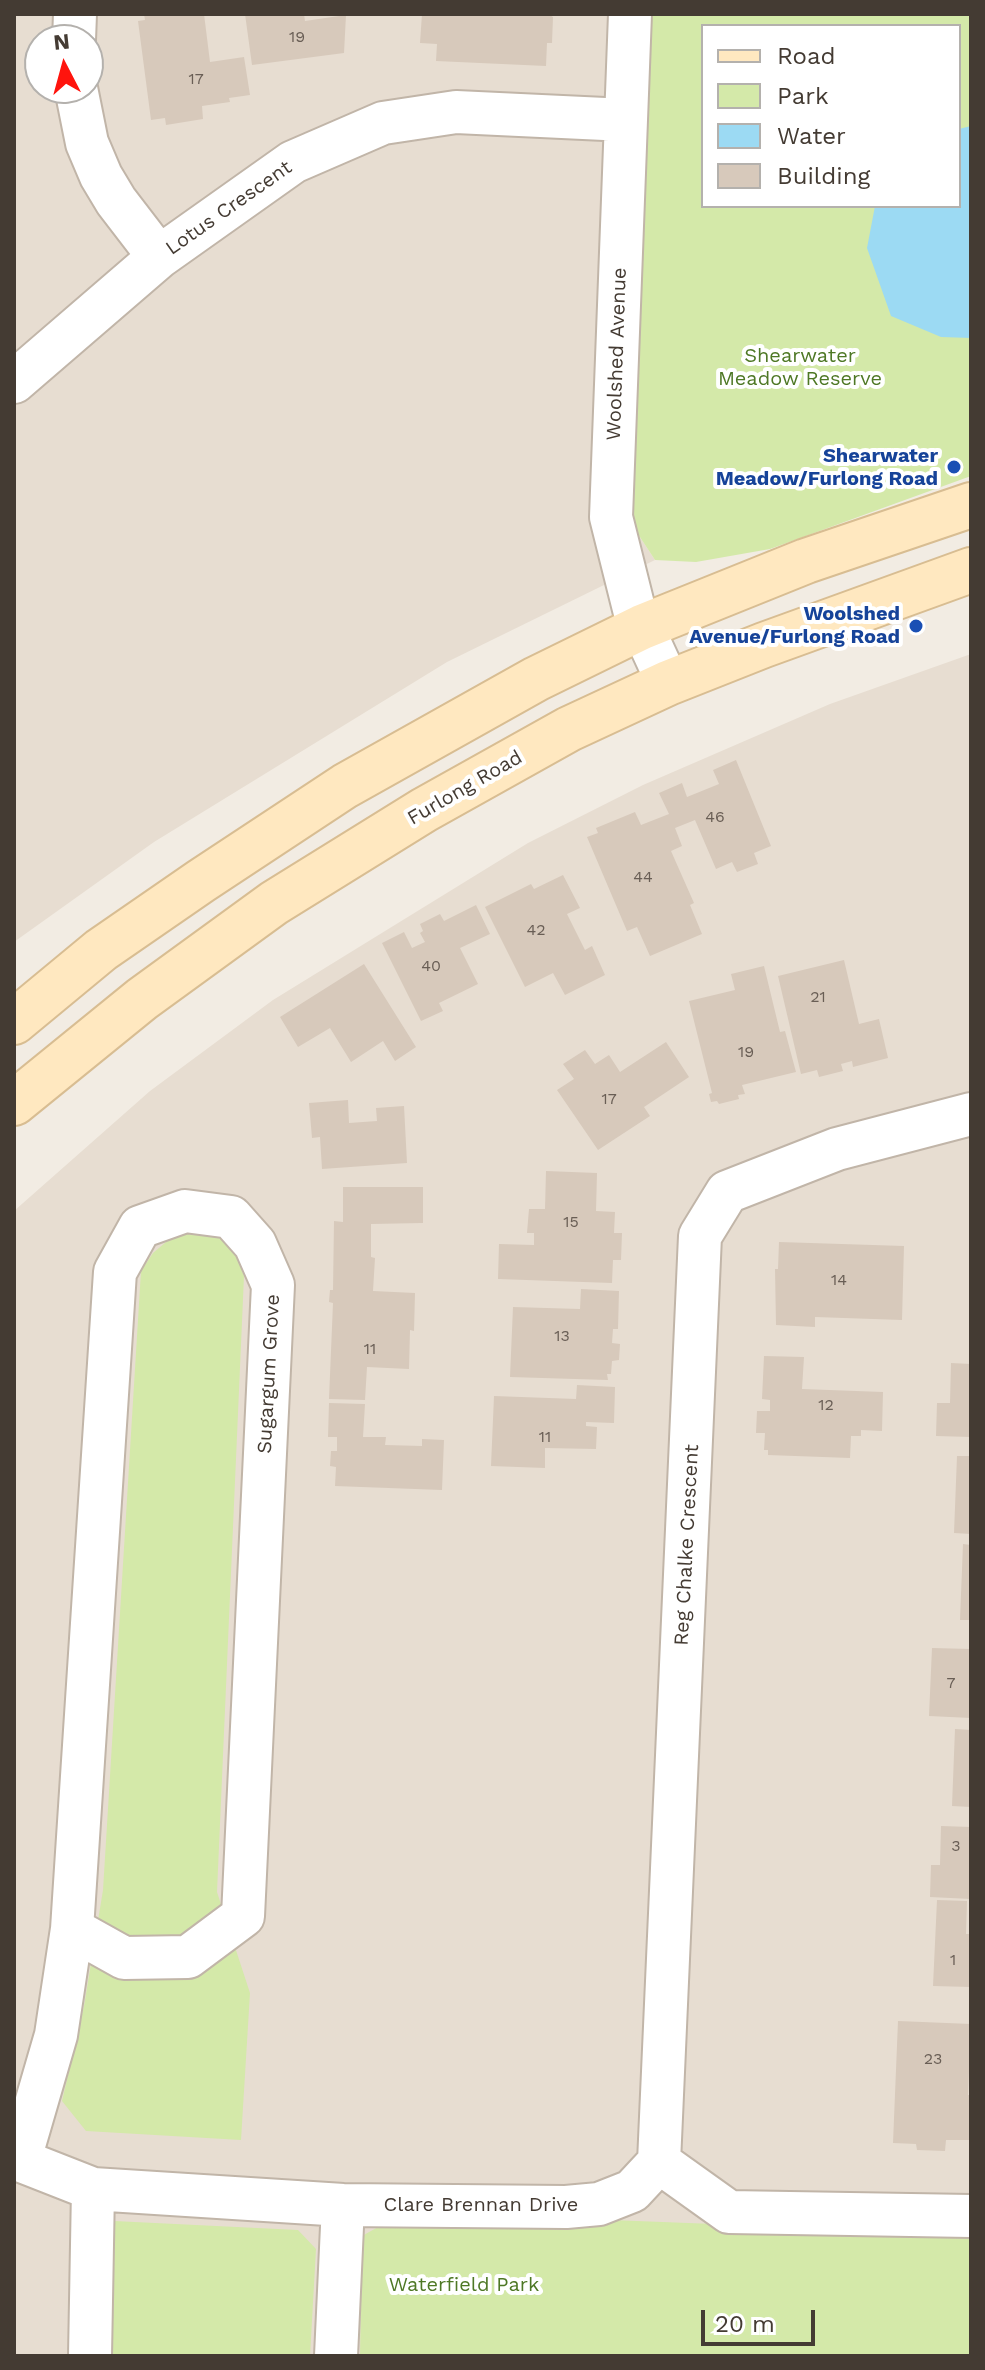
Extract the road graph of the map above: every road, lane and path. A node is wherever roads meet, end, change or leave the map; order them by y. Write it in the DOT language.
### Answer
graph roads {
  1 [pos="630,14"];
  2 [pos="79,104"];
  3 [pos="626,120"];
  4 [pos="159,257"];
  5 [pos="14,382"];
  6 [pos="971,505"];
  7 [pos="971,570"];
  8 [pos="642,627"];
  9 [pos="668,683"];
  10 [pos="14,1022"];
  11 [pos="14,1103"];
  12 [pos="971,1114"];
  13 [pos="72,1929"];
  14 [pos="17,2158"];
  15 [pos="659,2162"];
  16 [pos="93,2189"];
  17 [pos="343,2205"];
  18 [pos="971,2216"];
  19 [pos="90,2356"];
  20 [pos="336,2356"];
  1 -- 3 [label="street, Woolshed Avenue"];
  2 -- 4 [label="street"];
  3 -- 4 [label="street, Lotus Crescent"];
  3 -- 8 [label="street, Woolshed Avenue"];
  4 -- 5 [label="street, Lotus Crescent"];
  6 -- 8 [label="main road"];
  7 -- 9 [label="main road, Furlong Road"];
  8 -- 9 [label="street, Woolshed Avenue"];
  8 -- 10 [label="main road"];
  9 -- 11 [label="main road, Furlong Road"];
  12 -- 15 [label="street, Reg Chalke Crescent"];
  13 -- 13 [label="street, Sugargum Grove"];
  13 -- 14 [label="street, Sugargum Grove"];
  14 -- 16 [label="street, Clare Brennan Drive"];
  15 -- 17 [label="street, Clare Brennan Drive"];
  15 -- 18 [label="street"];
  16 -- 17 [label="street, Clare Brennan Drive"];
  16 -- 19 [label="street"];
  17 -- 20 [label="street"];
}
